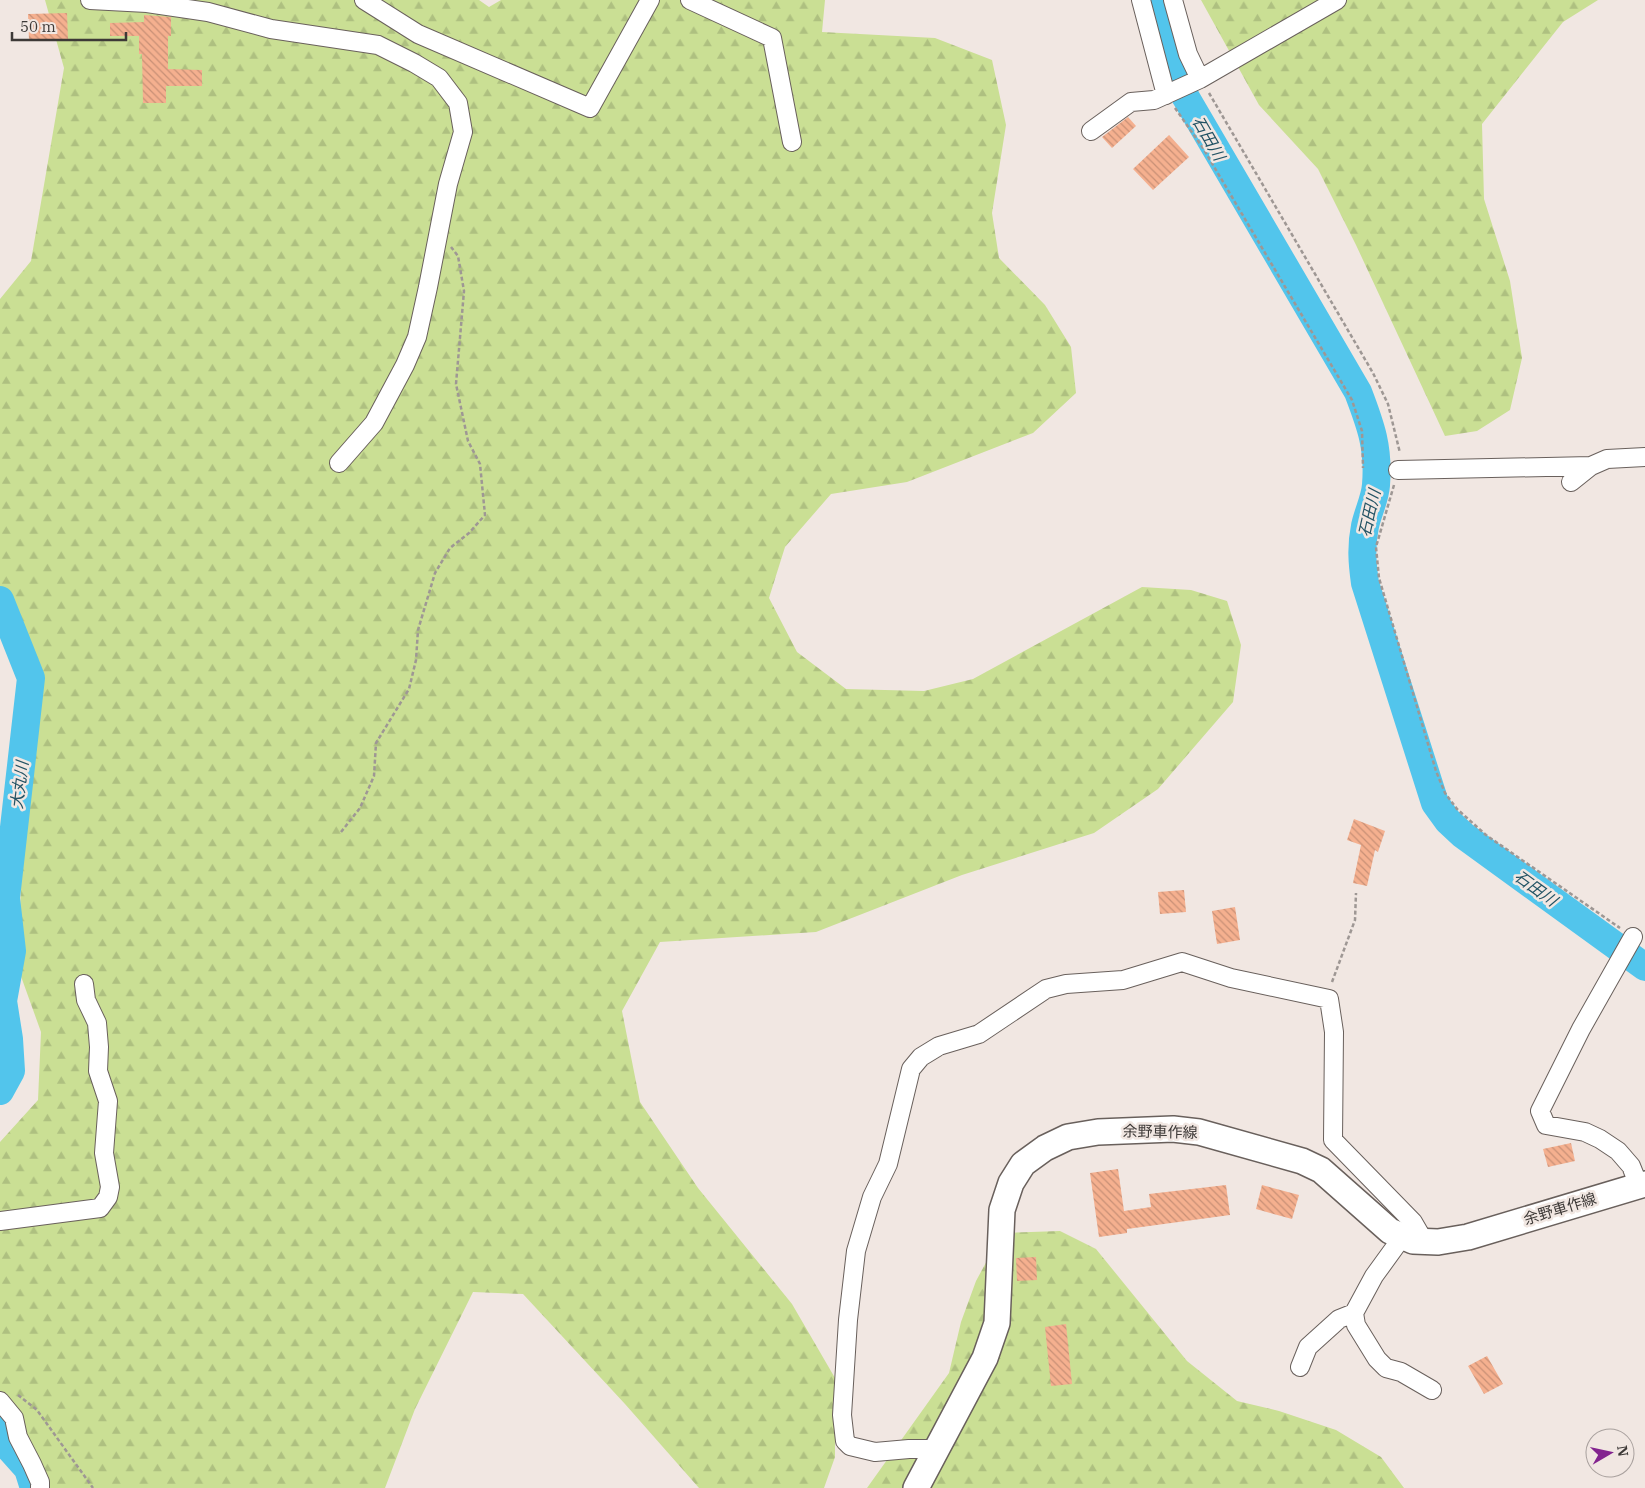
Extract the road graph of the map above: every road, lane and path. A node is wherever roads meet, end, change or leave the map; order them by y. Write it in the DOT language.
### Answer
graph roads {
  1 [pos="90,0"];
  2 [pos="364,0"];
  3 [pos="650,0"];
  4 [pos="690,0"];
  5 [pos="1140,0"];
  6 [pos="1173,0"];
  7 [pos="1338,0"];
  8 [pos="1200,79"];
  9 [pos="1166,95"];
  10 [pos="1091,130"];
  11 [pos="792,142"];
  12 [pos="439,233"];
  13 [pos="1645,457"];
  14 [pos="338,463"];
  15 [pos="1591,466"];
  16 [pos="1363,468"];
  17 [pos="1398,470"];
  18 [pos="1572,482"];
  19 [pos="341,832"];
  20 [pos="1356,893"];
  21 [pos="1633,937"];
  22 [pos="84,984"];
  23 [pos="1329,999"];
  24 [pos="1642,1185"];
  25 [pos="0,1221"];
  26 [pos="1413,1239"];
  27 [pos="1354,1313"];
  28 [pos="1300,1367"];
  29 [pos="1432,1390"];
  30 [pos="8,1397"];
  31 [pos="937,1449"];
  32 [pos="40,1488"];
  33 [pos="93,1488"];
  34 [pos="916,1488"];
  1 -- 12 [label="street"];
  2 -- 3 [label="street"];
  4 -- 11 [label="street"];
  5 -- 9 [label="street"];
  6 -- 8 [label="street"];
  7 -- 8 [label="street"];
  8 -- 9 [label="street"];
  8 -- 17 [label="path"];
  9 -- 10 [label="street"];
  9 -- 16 [label="path"];
  12 -- 14 [label="street"];
  12 -- 19 [label="path"];
  13 -- 15 [label="street"];
  15 -- 17 [label="street"];
  15 -- 18 [label="street"];
  17 -- 21 [label="path"];
  20 -- 23 [label="path"];
  21 -- 24 [label="street"];
  22 -- 25 [label="street"];
  23 -- 26 [label="street"];
  23 -- 31 [label="street"];
  24 -- 26 [label="main road, 余野車作線"];
  26 -- 27 [label="street"];
  26 -- 31 [label="main road, 余野車作線"];
  27 -- 28 [label="street"];
  27 -- 29 [label="street"];
  30 -- 32 [label="street"];
  30 -- 33 [label="path"];
  31 -- 34 [label="main road, 余野車作線"];
}
